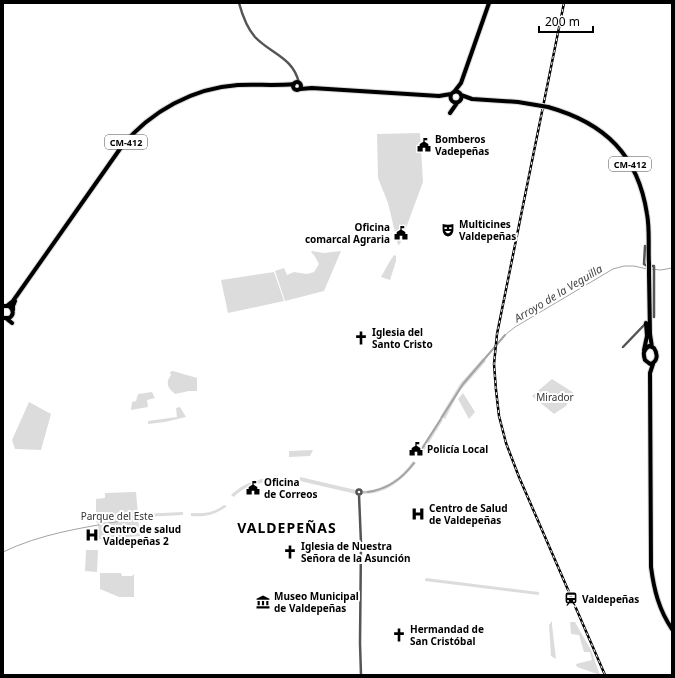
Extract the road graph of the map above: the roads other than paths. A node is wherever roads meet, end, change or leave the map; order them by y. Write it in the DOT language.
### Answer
graph roads {
  1 [pos="239,3"];
  2 [pos="489,3"];
  3 [pos="461,83"];
  4 [pos="297,85"];
  5 [pos="453,93"];
  6 [pos="460,95"];
  7 [pos="439,96"];
  8 [pos="472,99"];
  9 [pos="451,101"];
  10 [pos="458,102"];
  11 [pos="645,246"];
  12 [pos="34,270"];
  13 [pos="5,306"];
  14 [pos="13,310"];
  15 [pos="654,317"];
  16 [pos="6,318"];
  17 [pos="646,323"];
  18 [pos="650,334"];
  19 [pos="623,347"];
  20 [pos="652,347"];
  21 [pos="645,350"];
  22 [pos="647,363"];
  23 [pos="653,364"];
  24 [pos="650,373"];
  25 [pos="359,495"];
  26 [pos="672,629"];
  27 [pos="361,675"];
  1 -- 4 [label="street"];
  2 -- 3 [label="main road"];
  3 -- 5 [label="main road"];
  3 -- 6 [label="main road"];
  4 -- 7 [label="main road, CM-412"];
  4 -- 12 [label="main road, CM-412"];
  5 -- 6 [label="main road, CM-412"];
  5 -- 7 [label="main road, CM-412"];
  5 -- 9 [label="main road"];
  6 -- 8 [label="main road, CM-412"];
  6 -- 10 [label="main road"];
  7 -- 9 [label="main road, CM-412"];
  8 -- 10 [label="main road, CM-412"];
  8 -- 18 [label="main road, CM-412, bridge"];
  9 -- 10 [label="main road, CM-412"];
  9 -- 10 [label="main road"];
  11 -- 15 [label="street"];
  12 -- 13 [label="main road, CM-412"];
  12 -- 14 [label="main road, CM-412"];
  13 -- 14 [label="main road, CM-412"];
  14 -- 16 [label="main road, CM-412"];
  17 -- 19 [label="street"];
  17 -- 21 [label="main road"];
  18 -- 20 [label="main road, CM-412"];
  18 -- 21 [label="main road, CM-412"];
  20 -- 21 [label="main road"];
  20 -- 23 [label="main road, CM-412"];
  21 -- 22 [label="main road, CM-412"];
  22 -- 23 [label="main road"];
  22 -- 24 [label="main road, CM-412"];
  23 -- 24 [label="main road, CM-412"];
  24 -- 26 [label="main road, CM-412"];
  25 -- 27 [label="street"];
}
